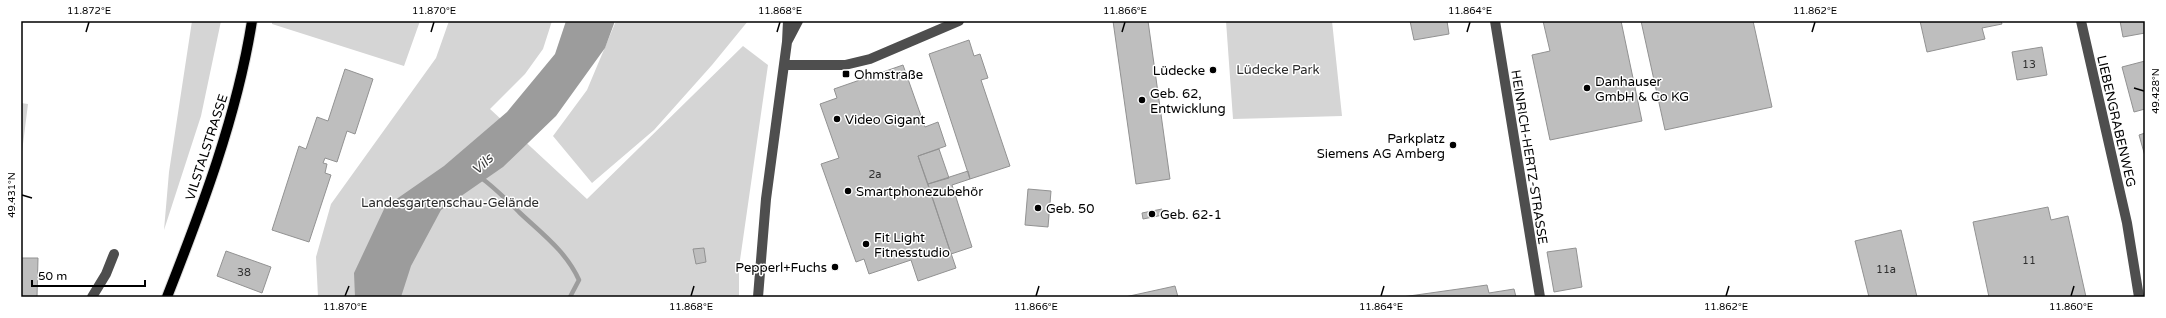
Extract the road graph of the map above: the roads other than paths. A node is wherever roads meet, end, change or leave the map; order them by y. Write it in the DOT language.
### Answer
graph roads {
  1 [pos="252,21"];
  2 [pos="788,21"];
  3 [pos="798,21"];
  4 [pos="959,21"];
  5 [pos="1494,21"];
  6 [pos="2081,21"];
  7 [pos="787,42"];
  8 [pos="784,65"];
  9 [pos="114,254"];
  10 [pos="92,297"];
  11 [pos="167,297"];
  12 [pos="758,297"];
  13 [pos="1540,297"];
  14 [pos="2139,297"];
  1 -- 11 [label="main road, VILSTALSTRASSE"];
  2 -- 7 [label="street"];
  3 -- 7 [label="street"];
  4 -- 8 [label="street"];
  5 -- 13 [label="street, HEINRICH-HERTZ-STRASSE"];
  6 -- 14 [label="street, LIEBENGRABENWEG"];
  7 -- 8 [label="street"];
  8 -- 12 [label="street"];
  9 -- 10 [label="street"];
}
